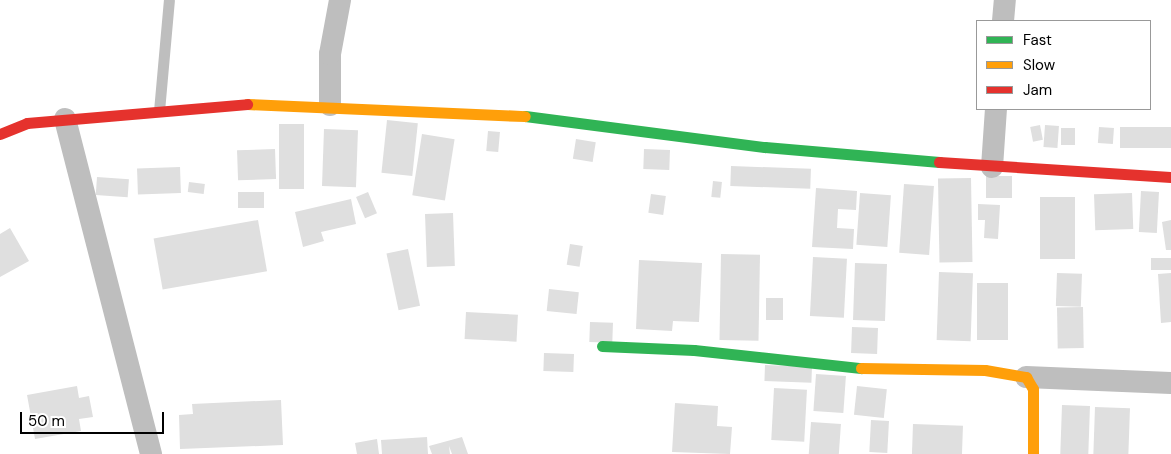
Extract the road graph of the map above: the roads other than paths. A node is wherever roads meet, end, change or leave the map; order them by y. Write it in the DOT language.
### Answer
graph roads {
  1 [pos="169,0"];
  2 [pos="340,0"];
  3 [pos="1005,0"];
  4 [pos="1003,20"];
  5 [pos="330,104"];
  6 [pos="996,110"];
  7 [pos="159,111"];
  8 [pos="65,119"];
  9 [pos="0,134"];
  10 [pos="992,167"];
  11 [pos="1171,176"];
  12 [pos="602,346"];
  13 [pos="1026,377"];
  14 [pos="1171,384"];
  15 [pos="151,454"];
  16 [pos="1033,454"];
  1 -- 7 [label="lane"];
  2 -- 5 [label="street"];
  3 -- 4 [label="street"];
  5 -- 7 [label="street"];
  5 -- 10 [label="street"];
  6 -- 10 [label="street"];
  7 -- 8 [label="street"];
  8 -- 9 [label="street"];
  8 -- 15 [label="street"];
  10 -- 11 [label="street"];
  12 -- 13 [label="street"];
  13 -- 14 [label="street"];
  13 -- 16 [label="street"];
}
